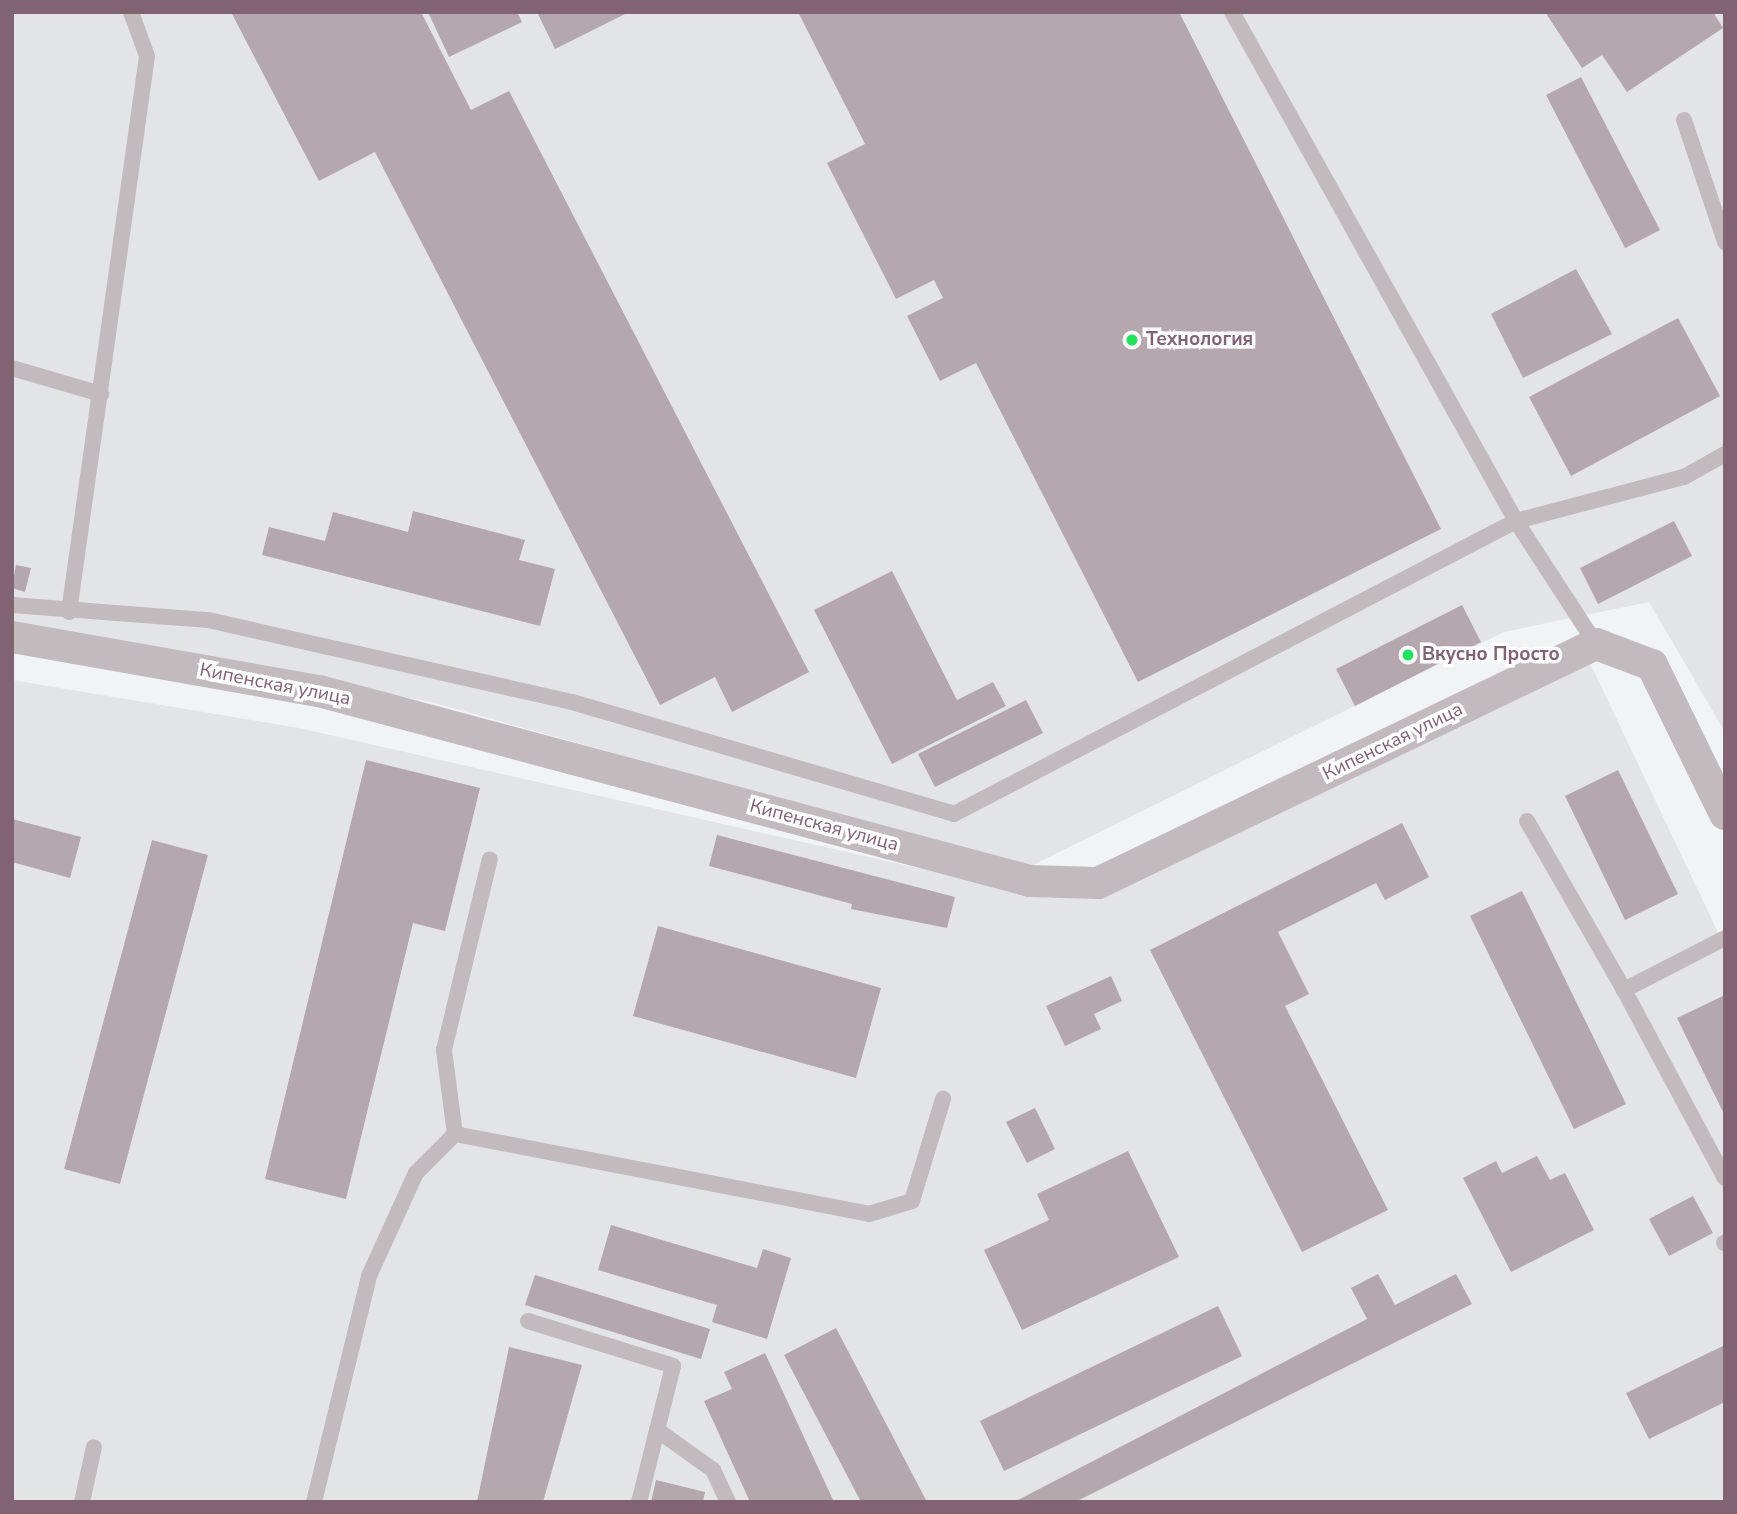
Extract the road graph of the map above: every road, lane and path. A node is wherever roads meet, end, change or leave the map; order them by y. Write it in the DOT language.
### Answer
graph roads {
  1 [pos="131,12"];
  2 [pos="1232,12"];
  3 [pos="1684,120"];
  4 [pos="1725,242"];
  5 [pos="12,368"];
  6 [pos="101,394"];
  7 [pos="1725,454"];
  8 [pos="1516,521"];
  9 [pos="12,605"];
  10 [pos="69,612"];
  11 [pos="12,637"];
  12 [pos="1596,644"];
  13 [pos="1725,814"];
  14 [pos="1527,821"];
  15 [pos="490,859"];
  16 [pos="1725,938"];
  17 [pos="1624,990"];
  18 [pos="943,1099"];
  19 [pos="455,1134"];
  20 [pos="1725,1178"];
  21 [pos="528,1321"];
  22 [pos="657,1430"];
  23 [pos="94,1447"];
  24 [pos="82,1502"];
  25 [pos="314,1502"];
  26 [pos="639,1502"];
  27 [pos="728,1502"];
  1 -- 6 [label="lane"];
  2 -- 8 [label="lane"];
  3 -- 4 [label="lane"];
  5 -- 6 [label="lane"];
  6 -- 10 [label="lane"];
  7 -- 8 [label="lane"];
  8 -- 10 [label="lane"];
  8 -- 12 [label="lane"];
  9 -- 10 [label="lane"];
  11 -- 12 [label="street, Кипенская улица"];
  12 -- 13 [label="street"];
  14 -- 17 [label="lane"];
  15 -- 19 [label="lane"];
  16 -- 17 [label="lane"];
  17 -- 20 [label="lane"];
  18 -- 19 [label="lane"];
  19 -- 25 [label="lane"];
  21 -- 22 [label="lane"];
  22 -- 26 [label="lane"];
  22 -- 27 [label="lane"];
  23 -- 24 [label="lane"];
}
